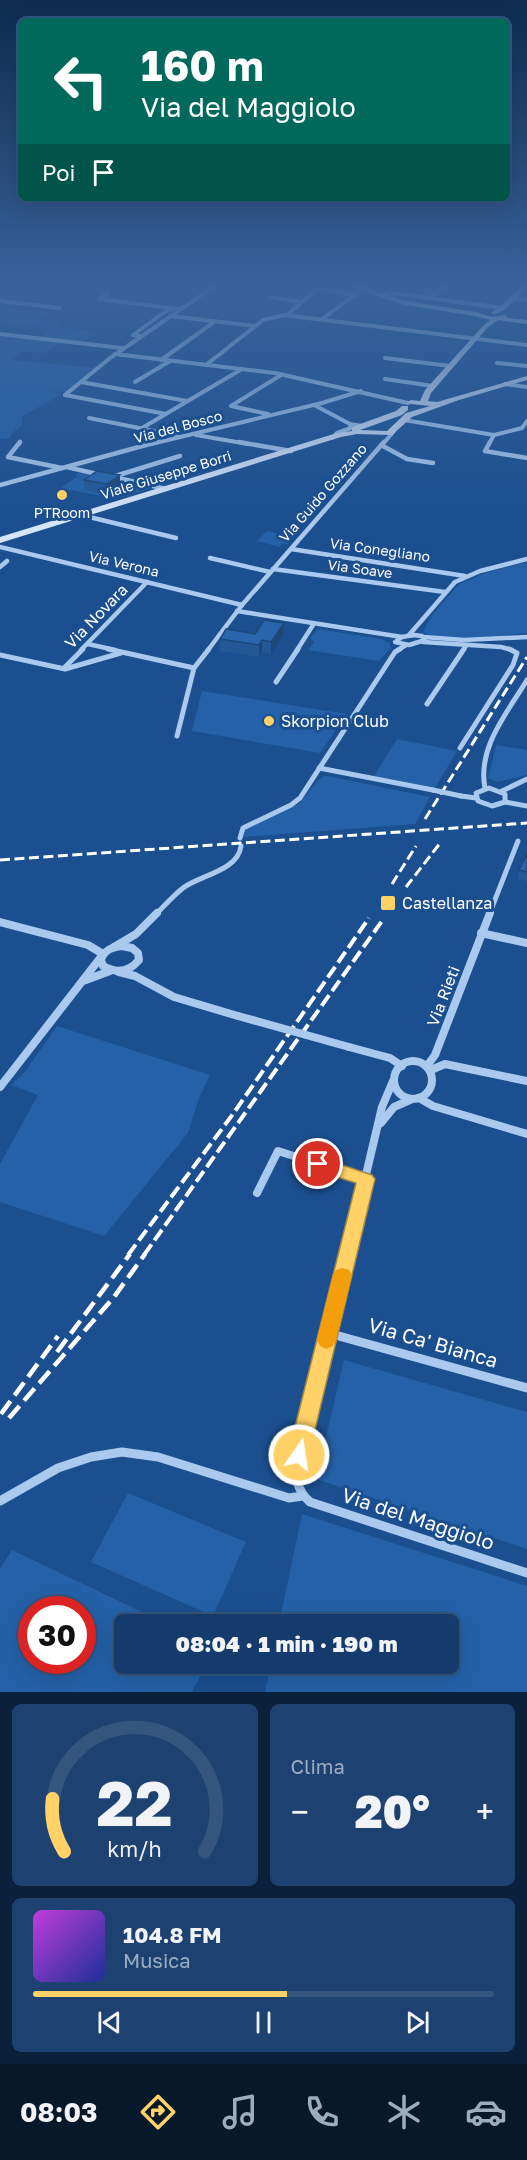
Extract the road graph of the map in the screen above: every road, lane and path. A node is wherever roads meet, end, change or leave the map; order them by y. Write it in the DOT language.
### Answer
graph roads {
  1 [pos="105,362"];
  2 [pos="168,362"];
  3 [pos="179,362"];
  4 [pos="210,362"];
  5 [pos="417,362"];
  6 [pos="454,362"];
  7 [pos="496,363"];
  8 [pos="206,365"];
  9 [pos="450,366"];
  10 [pos="527,366"];
  11 [pos="243,369"];
  12 [pos="281,375"];
  13 [pos="527,378"];
  14 [pos="385,379"];
  15 [pos="81,382"];
  16 [pos="135,382"];
  17 [pos="505,384"];
  18 [pos="527,387"];
  19 [pos="430,389"];
  20 [pos="361,391"];
  21 [pos="188,401"];
  22 [pos="408,404"];
  23 [pos="314,405"];
  24 [pos="425,406"];
  25 [pos="166,414"];
  26 [pos="272,414"];
  27 [pos="89,418"];
  28 [pos="404,420"];
  29 [pos="527,422"];
  30 [pos="350,424"];
  31 [pos="370,424"];
  32 [pos="142,428"];
  33 [pos="394,431"];
  34 [pos="374,433"];
  35 [pos="196,435"];
  36 [pos="494,435"];
  37 [pos="180,436"];
  38 [pos="336,437"];
  39 [pos="20,442"];
  40 [pos="381,445"];
  41 [pos="291,451"];
  42 [pos="180,456"];
  43 [pos="527,458"];
  44 [pos="433,464"];
  45 [pos="65,468"];
  46 [pos="111,477"];
  47 [pos="0,485"];
  48 [pos="166,489"];
  49 [pos="81,515"];
  50 [pos="176,538"];
  51 [pos="0,540"];
  52 [pos="0,547"];
  53 [pos="291,549"];
  54 [pos="210,558"];
  55 [pos="527,559"];
  56 [pos="7,561"];
  57 [pos="0,567"];
  58 [pos="272,571"];
  59 [pos="465,576"];
  60 [pos="147,582"];
  61 [pos="445,592"];
  62 [pos="242,605"];
  63 [pos="237,611"];
  64 [pos="313,625"];
  65 [pos="417,628"];
  66 [pos="376,634"];
  67 [pos="406,636"];
  68 [pos="527,637"];
  69 [pos="422,639"];
  70 [pos="396,642"];
  71 [pos="88,645"];
  72 [pos="406,645"];
  73 [pos="466,646"];
  74 [pos="395,652"];
  75 [pos="121,653"];
  76 [pos="0,655"];
  77 [pos="194,668"];
  78 [pos="64,669"];
  79 [pos="527,680"];
  80 [pos="276,682"];
  81 [pos="427,704"];
  82 [pos="177,736"];
  83 [pos="460,748"];
  84 [pos="319,768"];
  85 [pos="527,779"];
  86 [pos="485,788"];
  87 [pos="502,791"];
  88 [pos="476,798"];
  89 [pos="505,802"];
  90 [pos="527,806"];
  91 [pos="240,838"];
  92 [pos="518,841"];
  93 [pos="241,846"];
  94 [pos="0,922"];
  95 [pos="481,933"];
  96 [pos="136,934"];
  97 [pos="527,943"];
  98 [pos="114,947"];
  99 [pos="134,950"];
  100 [pos="102,955"];
  101 [pos="138,962"];
  102 [pos="115,971"];
  103 [pos="83,982"];
  104 [pos="147,983"];
  105 [pos="402,1066"];
  106 [pos="429,1068"];
  107 [pos="393,1081"];
  108 [pos="527,1081"];
  109 [pos="0,1088"];
  110 [pos="416,1099"];
  111 [pos="380,1123"];
  112 [pos="527,1134"];
  113 [pos="366,1179"];
  114 [pos="257,1193"];
  115 [pos="328,1332"];
  116 [pos="527,1388"];
  117 [pos="303,1496"];
  118 [pos="0,1501"];
  119 [pos="527,1573"];
  1 -- 15 [label="street"];
  2 -- 16 [label="street"];
  3 -- 8 [label="street"];
  4 -- 8 [label="street"];
  5 -- 9 [label="street"];
  6 -- 9 [label="main road"];
  7 -- 10 [label="street"];
  8 -- 11 [label="street"];
  9 -- 19 [label="main road"];
  11 -- 12 [label="street"];
  11 -- 21 [label="street"];
  12 -- 20 [label="street"];
  12 -- 26 [label="street"];
  13 -- 17 [label="main road"];
  14 -- 19 [label="street"];
  15 -- 21 [label="street"];
  15 -- 25 [label="street"];
  17 -- 18 [label="street"];
  17 -- 24 [label="main road"];
  19 -- 22 [label="main road"];
  19 -- 24 [label="main road"];
  20 -- 22 [label="street"];
  20 -- 23 [label="street, Via del Bosco"];
  21 -- 25 [label="street"];
  22 -- 24 [label="main road"];
  22 -- 31 [label="main road"];
  23 -- 26 [label="street, Via del Bosco"];
  23 -- 30 [label="street"];
  24 -- 28 [label="main road"];
  25 -- 32 [label="street"];
  26 -- 37 [label="street, Via del Bosco"];
  27 -- 32 [label="street"];
  28 -- 33 [label="main road"];
  28 -- 36 [label="street"];
  29 -- 36 [label="street"];
  30 -- 31 [label="street"];
  30 -- 38 [label="street"];
  31 -- 34 [label="main road"];
  31 -- 38 [label="main road"];
  32 -- 37 [label="street"];
  33 -- 34 [label="main road"];
  33 -- 40 [label="street, Via Guido Gozzano"];
  34 -- 38 [label="main road"];
  34 -- 40 [label="street"];
  35 -- 41 [label="street"];
  36 -- 43 [label="street"];
  37 -- 45 [label="street, Via del Bosco"];
  38 -- 41 [label="main road, Viale Giuseppe Borri"];
  39 -- 45 [label="street"];
  40 -- 44 [label="street"];
  40 -- 53 [label="street, Via Guido Gozzano"];
  41 -- 48 [label="main road, Viale Giuseppe Borri"];
  42 -- 46 [label="street"];
  45 -- 46 [label="street"];
  45 -- 47 [label="street, Via del Bosco"];
  46 -- 48 [label="street"];
  48 -- 49 [label="main road, Viale Giuseppe Borri"];
  49 -- 50 [label="street"];
  49 -- 51 [label="main road, Viale Giuseppe Borri"];
  52 -- 60 [label="street, Via Verona"];
  53 -- 58 [label="street, Via Guido Gozzano"];
  53 -- 59 [label="street, Via Conegliano"];
  54 -- 58 [label="street"];
  55 -- 59 [label="street"];
  56 -- 57 [label="street"];
  58 -- 61 [label="street, Via Soave"];
  58 -- 62 [label="street, Via Guido Gozzano"];
  59 -- 61 [label="street"];
  60 -- 62 [label="street, Via Verona"];
  60 -- 71 [label="street, Via Novara"];
  61 -- 65 [label="street"];
  62 -- 63 [label="street, Via Guido Gozzano"];
  63 -- 64 [label="street"];
  63 -- 77 [label="street, Via Guido Gozzano"];
  64 -- 66 [label="street"];
  64 -- 80 [label="street"];
  65 -- 67 [label="street"];
  65 -- 69 [label="street"];
  66 -- 67 [label="street"];
  66 -- 70 [label="street"];
  67 -- 69 [label="street"];
  67 -- 70 [label="street"];
  68 -- 69 [label="street"];
  69 -- 72 [label="street"];
  69 -- 73 [label="street"];
  70 -- 72 [label="street"];
  70 -- 74 [label="street"];
  71 -- 75 [label="street"];
  71 -- 78 [label="street, Via Novara"];
  72 -- 74 [label="street"];
  73 -- 81 [label="street"];
  73 -- 83 [label="street"];
  74 -- 84 [label="street"];
  75 -- 77 [label="street"];
  75 -- 78 [label="street, Via Novara"];
  76 -- 78 [label="street, Via Novara"];
  77 -- 82 [label="street"];
  79 -- 86 [label="street"];
  84 -- 88 [label="street, bridge"];
  84 -- 91 [label="street"];
  85 -- 87 [label="street"];
  86 -- 87 [label="street"];
  86 -- 88 [label="street"];
  87 -- 89 [label="street"];
  88 -- 89 [label="street"];
  89 -- 90 [label="street"];
  92 -- 95 [label="street, Via Rieti"];
  93 -- 96 [label="street"];
  94 -- 100 [label="street"];
  95 -- 97 [label="street"];
  95 -- 106 [label="street, Via Rieti"];
  96 -- 98 [label="street"];
  96 -- 99 [label="street"];
  98 -- 99 [label="street"];
  98 -- 100 [label="street"];
  99 -- 101 [label="street"];
  100 -- 102 [label="street"];
  100 -- 103 [label="street"];
  101 -- 102 [label="street"];
  101 -- 104 [label="street"];
  102 -- 103 [label="street"];
  102 -- 104 [label="street"];
  103 -- 109 [label="street"];
  104 -- 105 [label="street, bridge"];
  105 -- 106 [label="street"];
  105 -- 107 [label="street"];
  106 -- 108 [label="street"];
  106 -- 110 [label="street"];
  107 -- 110 [label="street"];
  107 -- 111 [label="street"];
  110 -- 111 [label="street"];
  110 -- 112 [label="street"];
  111 -- 113 [label="street"];
  113 -- 114 [label="street"];
  113 -- 115 [label="street"];
  115 -- 116 [label="street, Via Ca' Bianca"];
  115 -- 117 [label="street"];
  117 -- 118 [label="street"];
  117 -- 119 [label="street, Via del Maggiolo"];
}
